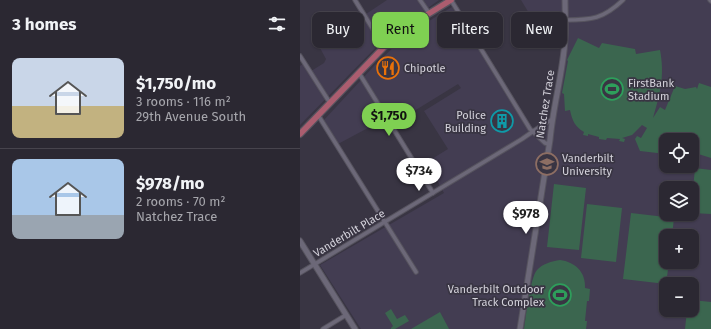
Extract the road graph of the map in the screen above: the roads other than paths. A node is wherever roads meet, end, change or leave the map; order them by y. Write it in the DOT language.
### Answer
graph roads {
  1 [pos="355,0"];
  2 [pos="420,0"];
  3 [pos="451,0"];
  4 [pos="565,0"];
  5 [pos="623,0"];
  6 [pos="427,12"];
  7 [pos="565,12"];
  8 [pos="429,13"];
  9 [pos="567,20"];
  10 [pos="372,28"];
  11 [pos="383,48"];
  12 [pos="564,48"];
  13 [pos="301,58"];
  14 [pos="358,73"];
  15 [pos="330,103"];
  16 [pos="318,115"];
  17 [pos="551,120"];
  18 [pos="532,132"];
  19 [pos="300,134"];
  20 [pos="549,144"];
  21 [pos="433,193"];
  22 [pos="384,222"];
  23 [pos="300,241"];
  24 [pos="315,264"];
  25 [pos="416,272"];
  26 [pos="300,273"];
  27 [pos="346,315"];
  28 [pos="323,329"];
  29 [pos="355,329"];
  30 [pos="520,329"];
  1 -- 10 [label="street"];
  2 -- 6 [label="street"];
  3 -- 8 [label="main road"];
  3 -- 18 [label="street"];
  4 -- 7 [label="main road, Natchez Trace"];
  5 -- 9 [label="street"];
  11 -- 14 [label="main road"];
  12 -- 17 [label="main road, Natchez Trace"];
  13 -- 15 [label="street"];
  14 -- 15 [label="main road"];
  14 -- 21 [label="street"];
  15 -- 16 [label="main road"];
  16 -- 19 [label="main road"];
  16 -- 22 [label="street"];
  17 -- 18 [label="street, Vanderbilt Place"];
  17 -- 20 [label="main road, Natchez Trace"];
  18 -- 20 [label="street"];
  18 -- 21 [label="street, Vanderbilt Place"];
  20 -- 30 [label="main road, Natchez Trace"];
  21 -- 22 [label="street, Vanderbilt Place"];
  22 -- 24 [label="street, Vanderbilt Place"];
  22 -- 25 [label="street"];
  23 -- 24 [label="main road"];
  24 -- 26 [label="street, Vanderbilt Place"];
  24 -- 27 [label="main road"];
  27 -- 28 [label="street"];
  27 -- 29 [label="main road"];
}
